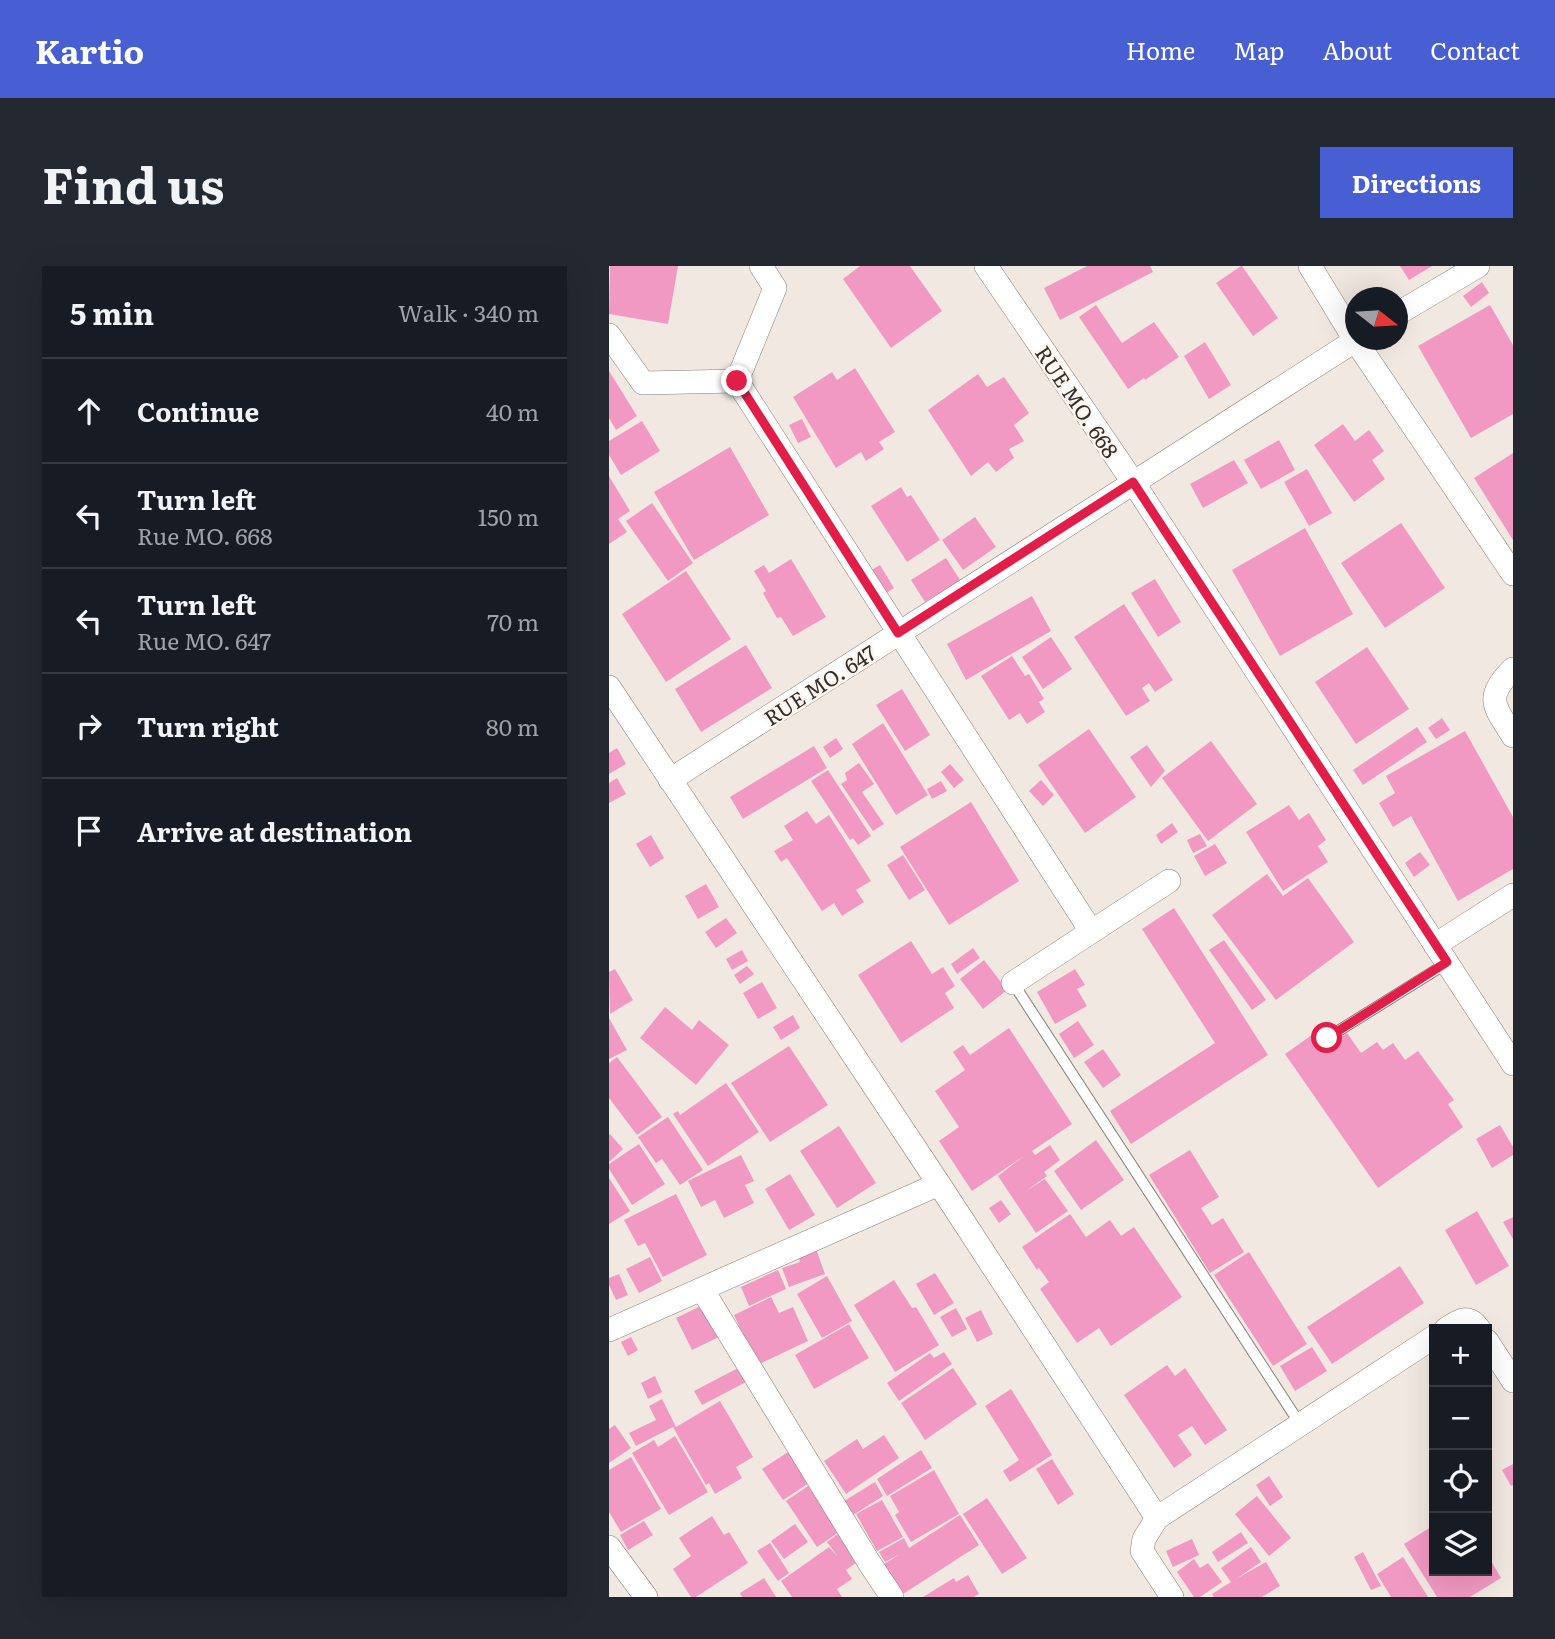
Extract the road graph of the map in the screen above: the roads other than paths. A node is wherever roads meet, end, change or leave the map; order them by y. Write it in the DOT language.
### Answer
graph roads {
  1 [pos="761,266"];
  2 [pos="986,266"];
  3 [pos="1310,266"];
  4 [pos="1478,266"];
  5 [pos="1408,308"];
  6 [pos="1345,322"];
  7 [pos="609,335"];
  8 [pos="1345,347"];
  9 [pos="1363,350"];
  10 [pos="737,381"];
  11 [pos="1133,482"];
  12 [pos="1513,574"];
  13 [pos="898,633"];
  14 [pos="1513,669"];
  15 [pos="609,687"];
  16 [pos="1513,736"];
  17 [pos="670,780"];
  18 [pos="1169,881"];
  19 [pos="1513,895"];
  20 [pos="1091,931"];
  21 [pos="1441,954"];
  22 [pos="1013,983"];
  23 [pos="1327,1038"];
  24 [pos="1513,1064"];
  25 [pos="939,1184"];
  26 [pos="702,1289"];
  27 [pos="1454,1324"];
  28 [pos="1476,1324"];
  29 [pos="610,1327"];
  30 [pos="1429,1340"];
  31 [pos="1492,1349"];
  32 [pos="1513,1381"];
  33 [pos="1300,1424"];
  34 [pos="1157,1518"];
  35 [pos="609,1547"];
  36 [pos="646,1597"];
  37 [pos="892,1597"];
  38 [pos="1172,1597"];
  1 -- 10 [label="street"];
  2 -- 11 [label="street, RUE MO. 668"];
  3 -- 6 [label="street"];
  4 -- 5 [label="street"];
  7 -- 10 [label="street"];
  8 -- 11 [label="street, RUE MO. 647"];
  9 -- 12 [label="street"];
  10 -- 13 [label="street"];
  11 -- 13 [label="street, RUE MO. 647"];
  11 -- 21 [label="street, RUE MO. 668"];
  13 -- 17 [label="street, RUE MO. 647"];
  13 -- 20 [label="street"];
  14 -- 16 [label="street"];
  15 -- 17 [label="street"];
  17 -- 25 [label="street"];
  18 -- 20 [label="street"];
  19 -- 21 [label="street"];
  20 -- 22 [label="street"];
  21 -- 23 [label="lane"];
  21 -- 24 [label="street, RUE MO. 668"];
  22 -- 33 [label="lane"];
  25 -- 26 [label="street"];
  25 -- 34 [label="street"];
  26 -- 29 [label="street"];
  26 -- 37 [label="street"];
  27 -- 28 [label="street"];
  30 -- 33 [label="street"];
  31 -- 32 [label="street"];
  33 -- 34 [label="street"];
  34 -- 38 [label="street"];
  35 -- 36 [label="street"];
}
